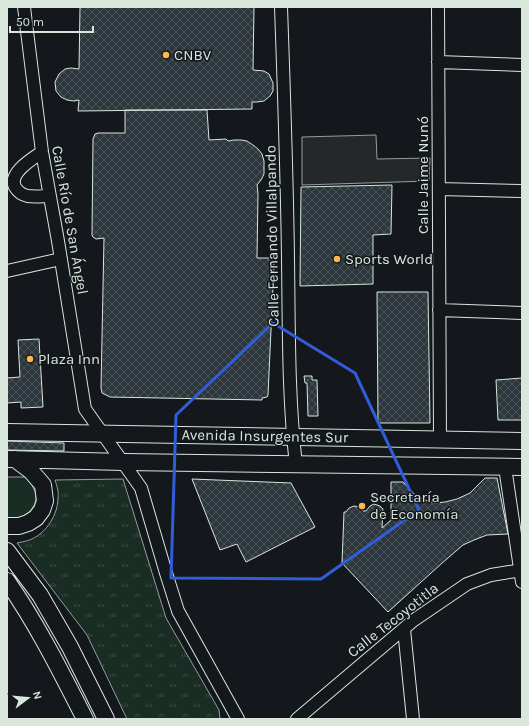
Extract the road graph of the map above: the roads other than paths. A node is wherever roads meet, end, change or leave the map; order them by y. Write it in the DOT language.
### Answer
graph roads {
  1 [pos="24,7"];
  2 [pos="281,7"];
  3 [pos="438,7"];
  4 [pos="438,62"];
  5 [pos="522,65"];
  6 [pos="42,152"];
  7 [pos="439,189"];
  8 [pos="522,191"];
  9 [pos="50,196"];
  10 [pos="61,259"];
  11 [pos="7,271"];
  12 [pos="439,310"];
  13 [pos="522,313"];
  14 [pos="7,432"];
  15 [pos="102,433"];
  16 [pos="293,436"];
  17 [pos="440,439"];
  18 [pos="522,441"];
  19 [pos="11,459"];
  20 [pos="123,462"];
  21 [pos="296,465"];
  22 [pos="505,467"];
  23 [pos="522,467"];
  24 [pos="7,526"];
  25 [pos="7,551"];
  26 [pos="522,574"];
  27 [pos="7,581"];
  28 [pos="404,629"];
  29 [pos="235,717"];
  30 [pos="85,719"];
  31 [pos="106,719"];
  32 [pos="297,719"];
  33 [pos="413,719"];
  1 -- 6 [label="street, Calle Río de San Ángel"];
  2 -- 16 [label="street, Calle Fernando Villalpando"];
  3 -- 4 [label="street, Calle Jaime Nunó"];
  4 -- 5 [label="street"];
  4 -- 7 [label="street, Calle Jaime Nunó"];
  6 -- 9 [label="street, Calle Río de San Ángel"];
  6 -- 9 [label="street"];
  7 -- 8 [label="street"];
  7 -- 12 [label="street, Calle Jaime Nunó"];
  9 -- 10 [label="street, Calle Río de San Ángel"];
  10 -- 11 [label="street"];
  10 -- 15 [label="street, Calle Río de San Ángel"];
  12 -- 13 [label="street"];
  12 -- 17 [label="street, Calle Jaime Nunó"];
  14 -- 15 [label="main road, Avenida Insurgentes Sur"];
  15 -- 16 [label="main road, Avenida Insurgentes Sur"];
  15 -- 20 [label="street, Calle Río de San Ángel"];
  16 -- 17 [label="main road, Avenida Insurgentes Sur"];
  16 -- 21 [label="street, Calle Fernando Villalpando"];
  17 -- 18 [label="main road, Avenida Insurgentes Sur"];
  19 -- 20 [label="main road, Avenida Insurgentes Sur"];
  19 -- 24 [label="main road"];
  20 -- 21 [label="main road, Avenida Insurgentes Sur"];
  20 -- 29 [label="street, Calle Río de San Ángel"];
  21 -- 22 [label="main road, Avenida Insurgentes Sur"];
  22 -- 23 [label="main road, Avenida Insurgentes Sur"];
  22 -- 26 [label="street"];
  25 -- 31 [label="main road"];
  26 -- 28 [label="street, Calle Tecoyotitla"];
  27 -- 30 [label="main road"];
  28 -- 32 [label="street, Calle Tecoyotitla"];
  28 -- 33 [label="street"];
}
